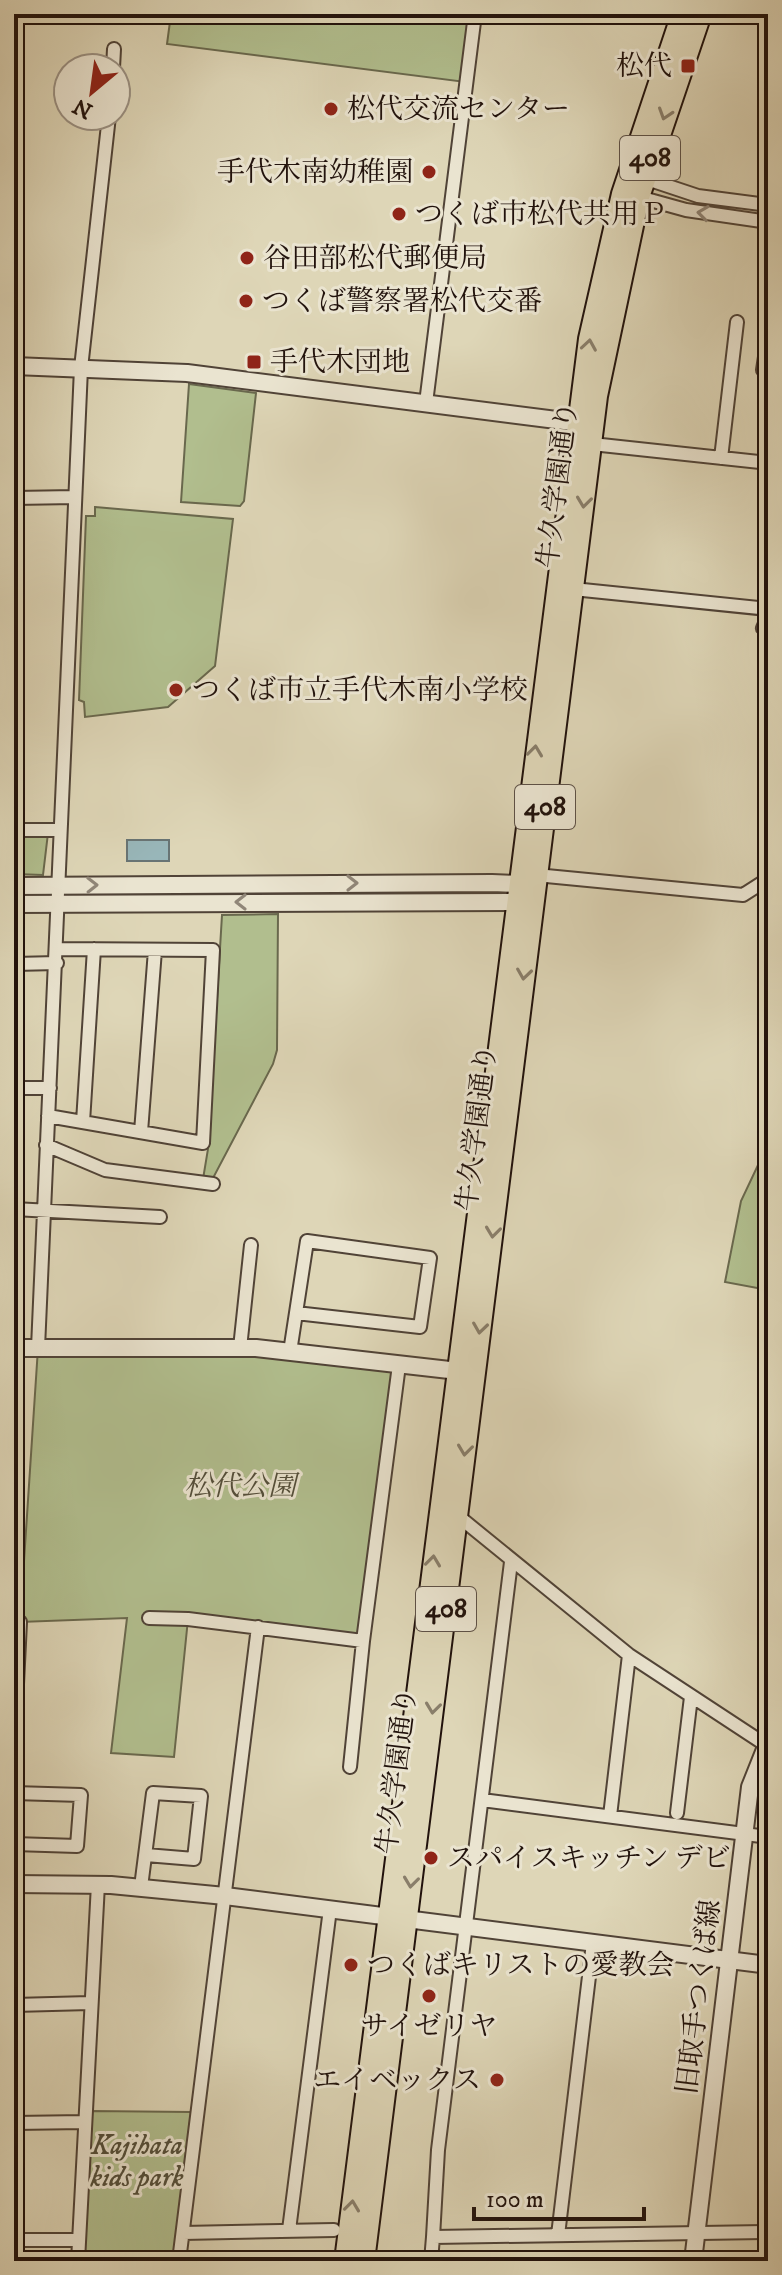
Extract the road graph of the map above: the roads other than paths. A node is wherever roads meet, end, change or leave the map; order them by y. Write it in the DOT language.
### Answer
graph roads {
  1 [pos="475,14"];
  2 [pos="682,14"];
  3 [pos="701,14"];
  4 [pos="114,49"];
  5 [pos="114,52"];
  6 [pos="107,132"];
  7 [pos="642,188"];
  8 [pos="768,205"];
  9 [pos="768,222"];
  10 [pos="737,322"];
  11 [pos="768,337"];
  12 [pos="14,366"];
  13 [pos="81,368"];
  14 [pos="768,376"];
  15 [pos="426,403"];
  16 [pos="588,430"];
  17 [pos="721,458"];
  18 [pos="768,463"];
  19 [pos="75,497"];
  20 [pos="14,498"];
  21 [pos="573,589"];
  22 [pos="768,609"];
  23 [pos="768,617"];
  24 [pos="768,632"];
  25 [pos="14,830"];
  26 [pos="60,830"];
  27 [pos="768,879"];
  28 [pos="14,886"];
  29 [pos="58,886"];
  30 [pos="526,889"];
  31 [pos="14,904"];
  32 [pos="57,904"];
  33 [pos="57,949"];
  34 [pos="94,949"];
  35 [pos="155,950"];
  36 [pos="57,963"];
  37 [pos="14,964"];
  38 [pos="14,1088"];
  39 [pos="50,1088"];
  40 [pos="48,1116"];
  41 [pos="83,1122"];
  42 [pos="141,1132"];
  43 [pos="46,1145"];
  44 [pos="213,1184"];
  45 [pos="14,1209"];
  46 [pos="45,1209"];
  47 [pos="160,1217"];
  48 [pos="251,1245"];
  49 [pos="296,1313"];
  50 [pos="14,1348"];
  51 [pos="38,1348"];
  52 [pos="240,1348"];
  53 [pos="290,1352"];
  54 [pos="399,1365"];
  55 [pos="466,1372"];
  56 [pos="458,1516"];
  57 [pos="511,1562"];
  58 [pos="149,1618"];
  59 [pos="20,1622"];
  60 [pos="258,1627"];
  61 [pos="363,1641"];
  62 [pos="629,1655"];
  63 [pos="691,1697"];
  64 [pos="767,1743"];
  65 [pos="14,1746"];
  66 [pos="350,1767"];
  67 [pos="14,1793"];
  68 [pos="482,1800"];
  69 [pos="677,1813"];
  70 [pos="610,1816"];
  71 [pos="745,1834"];
  72 [pos="768,1837"];
  73 [pos="14,1844"];
  74 [pos="146,1855"];
  75 [pos="14,1884"];
  76 [pos="98,1884"];
  77 [pos="141,1887"];
  78 [pos="225,1896"];
  79 [pos="330,1909"];
  80 [pos="398,1918"];
  81 [pos="467,1926"];
  82 [pos="593,1943"];
  83 [pos="729,1960"];
  84 [pos="768,1965"];
  85 [pos="90,2003"];
  86 [pos="14,2005"];
  87 [pos="84,2122"];
  88 [pos="14,2123"];
  89 [pos="289,2230"];
  90 [pos="334,2230"];
  91 [pos="768,2232"];
  92 [pos="183,2233"];
  93 [pos="696,2234"];
  94 [pos="558,2235"];
  95 [pos="433,2237"];
  96 [pos="14,2240"];
  97 [pos="79,2240"];
  98 [pos="78,2261"];
  99 [pos="179,2261"];
  100 [pos="345,2261"];
  101 [pos="364,2261"];
  102 [pos="431,2261"];
  103 [pos="693,2261"];
  1 -- 15 [label="street"];
  16 -- 2 [label="highway, 牛久学園通り / 408, one-way"];
  3 -- 7 [label="highway, 牛久学園通り / 408, one-way"];
  4 -- 5 [label="street"];
  6 -- 13 [label="street"];
  7 -- 8 [label="street"];
  9 -- 7 [label="street, one-way"];
  7 -- 16 [label="highway, 牛久学園通り / 408"];
  10 -- 17 [label="street"];
  11 -- 14 [label="street"];
  12 -- 13 [label="street"];
  13 -- 15 [label="street"];
  13 -- 19 [label="street"];
  15 -- 16 [label="street"];
  16 -- 17 [label="street"];
  16 -- 21 [label="highway, 牛久学園通り / 408, one-way"];
  30 -- 16 [label="highway, 牛久学園通り / 408, one-way"];
  17 -- 18 [label="street"];
  19 -- 20 [label="street"];
  19 -- 26 [label="street"];
  21 -- 22 [label="street"];
  21 -- 30 [label="highway, 牛久学園通り / 408"];
  23 -- 24 [label="street"];
  25 -- 26 [label="street"];
  26 -- 29 [label="street"];
  27 -- 30 [label="street"];
  28 -- 29 [label="street"];
  29 -- 30 [label="street, one-way"];
  29 -- 32 [label="street"];
  30 -- 32 [label="street, one-way"];
  30 -- 55 [label="highway, 牛久学園通り / 408"];
  31 -- 32 [label="street"];
  32 -- 33 [label="street"];
  33 -- 34 [label="street"];
  33 -- 36 [label="street"];
  34 -- 35 [label="street"];
  34 -- 41 [label="street"];
  35 -- 42 [label="street"];
  35 -- 42 [label="street"];
  36 -- 37 [label="street"];
  36 -- 39 [label="street"];
  38 -- 39 [label="street"];
  39 -- 40 [label="street"];
  40 -- 41 [label="street"];
  40 -- 43 [label="street"];
  41 -- 42 [label="street"];
  43 -- 44 [label="street"];
  43 -- 46 [label="street"];
  45 -- 46 [label="street"];
  46 -- 47 [label="street"];
  46 -- 51 [label="street"];
  48 -- 52 [label="street"];
  49 -- 49 [label="street"];
  49 -- 53 [label="street"];
  50 -- 51 [label="street"];
  51 -- 52 [label="street"];
  52 -- 53 [label="street"];
  53 -- 54 [label="street"];
  54 -- 55 [label="street"];
  54 -- 61 [label="street"];
  55 -- 56 [label="highway, 牛久学園通り / 408, one-way"];
  80 -- 55 [label="highway, 牛久学園通り / 408, one-way"];
  56 -- 57 [label="street"];
  56 -- 80 [label="highway, 牛久学園通り / 408, one-way"];
  57 -- 62 [label="street"];
  57 -- 68 [label="street"];
  58 -- 60 [label="street"];
  59 -- 65 [label="street"];
  60 -- 61 [label="street"];
  60 -- 78 [label="street"];
  61 -- 66 [label="street"];
  62 -- 63 [label="street"];
  62 -- 70 [label="street"];
  63 -- 64 [label="street"];
  63 -- 69 [label="street"];
  64 -- 71 [label="street, 旧取手つくば線"];
  67 -- 73 [label="street"];
  68 -- 70 [label="street"];
  68 -- 81 [label="street"];
  70 -- 71 [label="street"];
  71 -- 72 [label="street"];
  71 -- 83 [label="street, 旧取手つくば線"];
  74 -- 74 [label="street"];
  74 -- 77 [label="street"];
  75 -- 76 [label="street"];
  76 -- 77 [label="street"];
  76 -- 85 [label="street"];
  77 -- 78 [label="street"];
  78 -- 79 [label="street"];
  78 -- 92 [label="street"];
  79 -- 80 [label="street"];
  79 -- 89 [label="street"];
  80 -- 81 [label="street"];
  100 -- 80 [label="highway, 牛久学園通り / 408, one-way"];
  80 -- 101 [label="highway, 牛久学園通り / 408"];
  81 -- 82 [label="street"];
  81 -- 95 [label="street"];
  82 -- 83 [label="street"];
  82 -- 94 [label="street"];
  83 -- 84 [label="street"];
  83 -- 93 [label="street, 旧取手つくば線"];
  85 -- 86 [label="street"];
  85 -- 87 [label="street"];
  87 -- 88 [label="street"];
  87 -- 97 [label="street"];
  89 -- 90 [label="street"];
  89 -- 92 [label="street"];
  91 -- 93 [label="street"];
  92 -- 99 [label="street"];
  93 -- 94 [label="street"];
  93 -- 103 [label="street, 旧取手つくば線"];
  94 -- 95 [label="street"];
  95 -- 102 [label="street"];
  96 -- 97 [label="street"];
  97 -- 98 [label="street"];
}
